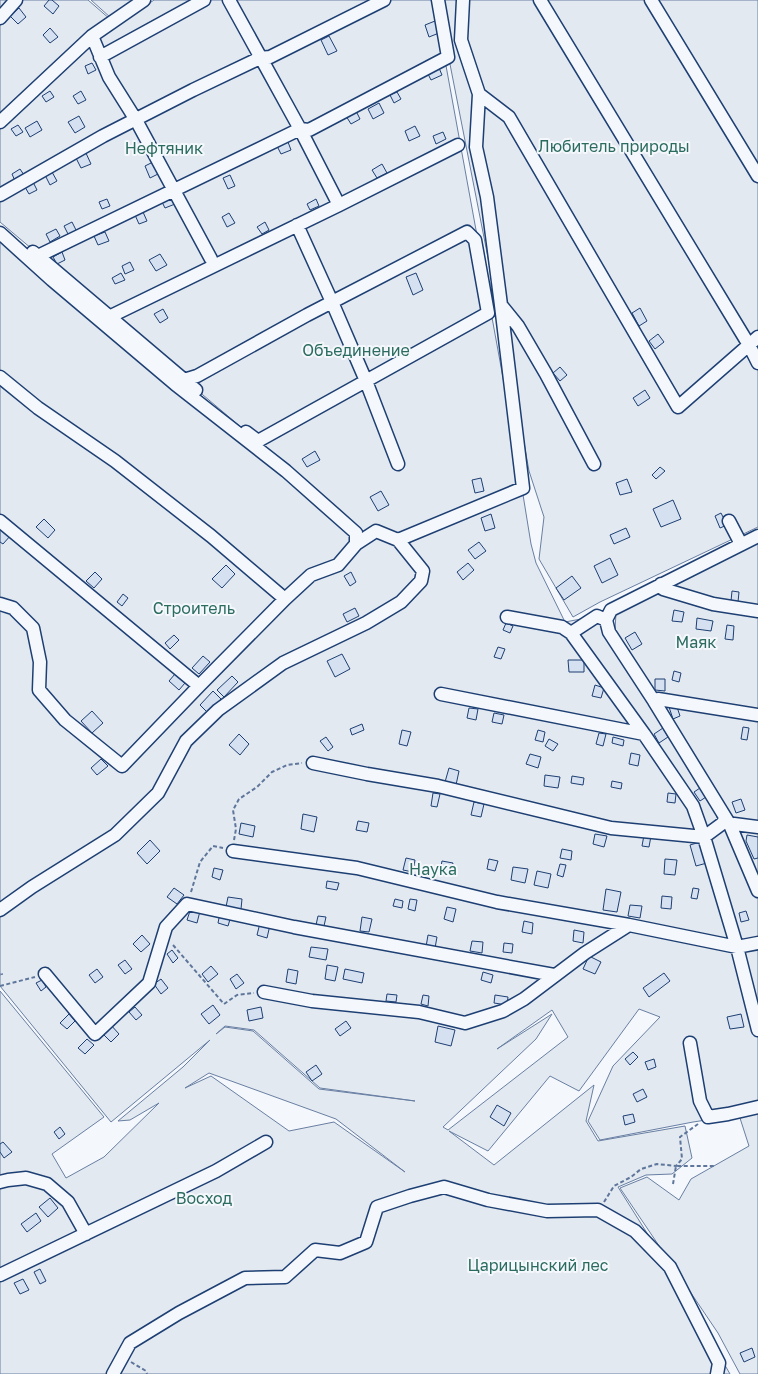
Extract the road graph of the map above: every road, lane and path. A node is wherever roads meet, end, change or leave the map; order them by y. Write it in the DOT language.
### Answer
graph roads {
  1 [pos="16,0"];
  2 [pos="144,0"];
  3 [pos="204,0"];
  4 [pos="229,0"];
  5 [pos="384,0"];
  6 [pos="438,0"];
  7 [pos="463,0"];
  8 [pos="540,0"];
  9 [pos="651,0"];
  10 [pos="0,18"];
  11 [pos="92,36"];
  12 [pos="100,57"];
  13 [pos="260,58"];
  14 [pos="479,94"];
  15 [pos="136,120"];
  16 [pos="0,122"];
  17 [pos="300,129"];
  18 [pos="458,145"];
  19 [pos="758,176"];
  20 [pos="174,190"];
  21 [pos="0,195"];
  22 [pos="340,205"];
  23 [pos="0,225"];
  24 [pos="297,225"];
  25 [pos="0,233"];
  26 [pos="38,256"];
  27 [pos="211,259"];
  28 [pos="332,302"];
  29 [pos="501,305"];
  30 [pos="109,317"];
  31 [pos="754,341"];
  32 [pos="758,363"];
  33 [pos="0,377"];
  34 [pos="184,380"];
  35 [pos="366,381"];
  36 [pos="398,464"];
  37 [pos="594,464"];
  38 [pos="0,521"];
  39 [pos="729,521"];
  40 [pos="758,536"];
  41 [pos="398,540"];
  42 [pos="356,544"];
  43 [pos="741,544"];
  44 [pos="661,584"];
  45 [pos="285,599"];
  46 [pos="0,604"];
  47 [pos="758,611"];
  48 [pos="507,617"];
  49 [pos="606,620"];
  50 [pos="571,633"];
  51 [pos="199,686"];
  52 [pos="441,694"];
  53 [pos="654,701"];
  54 [pos="758,715"];
  55 [pos="644,734"];
  56 [pos="313,762"];
  57 [pos="727,822"];
  58 [pos="758,827"];
  59 [pos="704,837"];
  60 [pos="233,850"];
  61 [pos="758,891"];
  62 [pos="187,904"];
  63 [pos="0,910"];
  64 [pos="630,925"];
  65 [pos="164,934"];
  66 [pos="758,943"];
  67 [pos="737,947"];
  68 [pos="45,974"];
  69 [pos="554,975"];
  70 [pos="0,986"];
  71 [pos="264,992"];
  72 [pos="758,1030"];
  73 [pos="690,1043"];
  74 [pos="758,1107"];
  75 [pos="708,1116"];
  76 [pos="266,1142"];
  77 [pos="676,1166"];
  78 [pos="714,1166"];
  79 [pos="0,1182"];
  80 [pos="673,1184"];
  81 [pos="598,1210"];
  82 [pos="86,1234"];
  83 [pos="0,1275"];
  84 [pos="122,1357"];
  85 [pos="113,1374"];
  86 [pos="147,1374"];
  87 [pos="717,1374"];
  1 -- 10 [label="street"];
  2 -- 11 [label="street"];
  3 -- 12 [label="street"];
  4 -- 13 [label="street"];
  5 -- 13 [label="street"];
  6 -- 17 [label="street"];
  7 -- 14 [label="street"];
  8 -- 31 [label="street"];
  9 -- 19 [label="street"];
  11 -- 12 [label="street"];
  11 -- 16 [label="street"];
  12 -- 15 [label="street"];
  13 -- 15 [label="street"];
  13 -- 17 [label="street"];
  14 -- 29 [label="street"];
  14 -- 31 [label="street"];
  15 -- 20 [label="street"];
  15 -- 21 [label="street"];
  17 -- 20 [label="street"];
  17 -- 22 [label="street"];
  18 -- 22 [label="street"];
  20 -- 26 [label="street"];
  20 -- 27 [label="street"];
  22 -- 24 [label="street"];
  23 -- 26 [label="street"];
  24 -- 28 [label="street"];
  24 -- 30 [label="street"];
  25 -- 42 [label="street"];
  26 -- 30 [label="street"];
  28 -- 34 [label="street"];
  28 -- 35 [label="street"];
  28 -- 35 [label="street"];
  29 -- 37 [label="street"];
  29 -- 41 [label="street"];
  30 -- 34 [label="street"];
  31 -- 32 [label="street"];
  33 -- 45 [label="street"];
  34 -- 35 [label="street"];
  35 -- 36 [label="street"];
  38 -- 51 [label="street"];
  39 -- 43 [label="street"];
  40 -- 43 [label="street"];
  41 -- 42 [label="street"];
  41 -- 63 [label="street"];
  42 -- 45 [label="street"];
  43 -- 44 [label="street"];
  44 -- 47 [label="street"];
  44 -- 49 [label="street"];
  45 -- 51 [label="street"];
  46 -- 51 [label="street"];
  48 -- 50 [label="street"];
  49 -- 50 [label="street"];
  49 -- 53 [label="street"];
  50 -- 55 [label="street"];
  52 -- 55 [label="street"];
  53 -- 54 [label="street"];
  53 -- 57 [label="street"];
  55 -- 59 [label="street"];
  56 -- 59 [label="street"];
  56 -- 60 [label="path"];
  57 -- 58 [label="street"];
  57 -- 59 [label="street"];
  57 -- 61 [label="street"];
  59 -- 67 [label="street"];
  60 -- 62 [label="path"];
  60 -- 64 [label="street"];
  62 -- 65 [label="street"];
  62 -- 69 [label="street"];
  64 -- 67 [label="street"];
  64 -- 69 [label="street"];
  65 -- 68 [label="street"];
  65 -- 71 [label="path"];
  66 -- 67 [label="street"];
  67 -- 72 [label="street"];
  68 -- 70 [label="path"];
  69 -- 71 [label="street"];
  73 -- 75 [label="street"];
  74 -- 75 [label="street"];
  75 -- 77 [label="path"];
  76 -- 82 [label="street"];
  77 -- 78 [label="path"];
  77 -- 80 [label="path"];
  77 -- 81 [label="path"];
  79 -- 82 [label="street"];
  81 -- 84 [label="street"];
  81 -- 87 [label="street"];
  82 -- 83 [label="street"];
  84 -- 85 [label="street"];
  84 -- 86 [label="path"];
}
